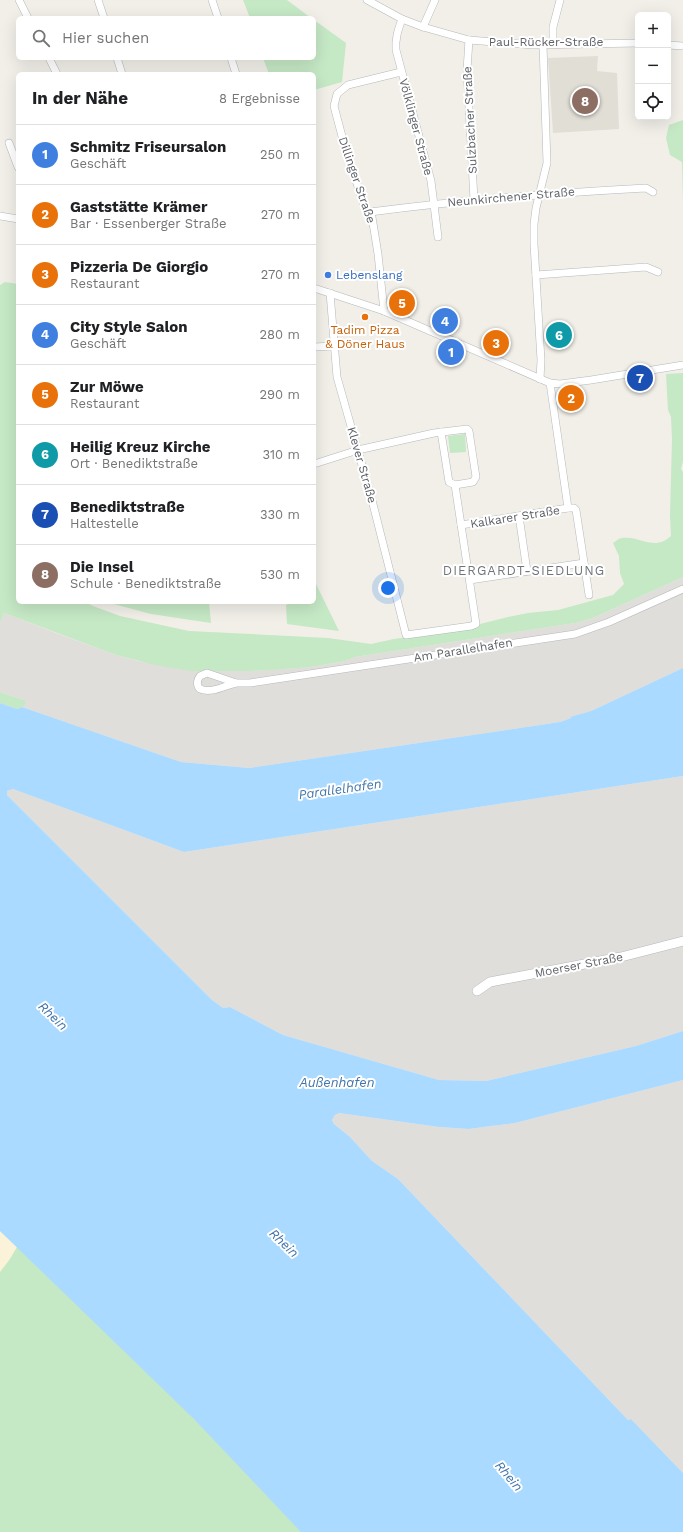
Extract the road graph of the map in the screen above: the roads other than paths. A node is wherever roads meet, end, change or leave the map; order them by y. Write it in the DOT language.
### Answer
graph roads {
  1 [pos="19,0"];
  2 [pos="98,0"];
  3 [pos="212,0"];
  4 [pos="367,0"];
  5 [pos="435,0"];
  6 [pos="560,0"];
  7 [pos="27,16"];
  8 [pos="103,16"];
  9 [pos="217,16"];
  10 [pos="402,19"];
  11 [pos="424,27"];
  12 [pos="469,40"];
  13 [pos="635,43"];
  14 [pos="554,44"];
  15 [pos="543,45"];
  16 [pos="671,45"];
  17 [pos="683,46"];
  18 [pos="50,60"];
  19 [pos="118,60"];
  20 [pos="232,60"];
  21 [pos="56,72"];
  22 [pos="121,72"];
  23 [pos="235,72"];
  24 [pos="401,72"];
  25 [pos="9,143"];
  26 [pos="16,162"];
  27 [pos="653,192"];
  28 [pos="541,194"];
  29 [pos="474,200"];
  30 [pos="434,203"];
  31 [pos="370,212"];
  32 [pos="0,216"];
  33 [pos="16,219"];
  34 [pos="438,237"];
  35 [pos="658,272"];
  36 [pos="536,275"];
  37 [pos="316,289"];
  38 [pos="330,293"];
  39 [pos="384,311"];
  40 [pos="334,346"];
  41 [pos="316,347"];
  42 [pos="683,366"];
  43 [pos="540,379"];
  44 [pos="550,383"];
  45 [pos="441,432"];
  46 [pos="358,450"];
  47 [pos="316,463"];
  48 [pos="455,485"];
  49 [pos="568,508"];
  50 [pos="519,516"];
  51 [pos="462,525"];
  52 [pos="584,563"];
  53 [pos="527,572"];
  54 [pos="470,580"];
  55 [pos="683,589"];
  56 [pos="589,595"];
  57 [pos="236,683"];
  58 [pos="683,941"];
  59 [pos="477,991"];
  1 -- 7 [label="street"];
  2 -- 8 [label="street"];
  3 -- 9 [label="street"];
  4 -- 10 [label="street, Paul-Rücker-Straße"];
  5 -- 11 [label="street"];
  6 -- 14 [label="street"];
  10 -- 11 [label="street, Paul-Rücker-Straße"];
  10 -- 24 [label="street, Völklinger Straße"];
  11 -- 12 [label="street, Paul-Rücker-Straße"];
  12 -- 15 [label="street, Paul-Rücker-Straße"];
  12 -- 29 [label="street, Sulzbacher Straße"];
  13 -- 14 [label="street, Paul-Rücker-Straße"];
  14 -- 15 [label="street, Paul-Rücker-Straße"];
  15 -- 28 [label="street"];
  16 -- 17 [label="street"];
  18 -- 21 [label="street"];
  19 -- 22 [label="street"];
  20 -- 23 [label="street"];
  24 -- 30 [label="street, Völklinger Straße"];
  24 -- 31 [label="street, Dillinger Straße"];
  25 -- 26 [label="street"];
  27 -- 28 [label="street, Neunkirchener Straße"];
  28 -- 29 [label="street, Neunkirchener Straße"];
  28 -- 36 [label="street"];
  29 -- 30 [label="street, Neunkirchener Straße"];
  30 -- 31 [label="street, Neunkirchener Straße"];
  30 -- 34 [label="street, Völklinger Straße"];
  31 -- 39 [label="street, Dillinger Straße"];
  32 -- 33 [label="street"];
  35 -- 36 [label="street"];
  36 -- 43 [label="street"];
  37 -- 38 [label="street"];
  38 -- 39 [label="street"];
  38 -- 40 [label="street, Klever Straße"];
  39 -- 43 [label="street"];
  40 -- 41 [label="street"];
  40 -- 46 [label="street, Klever Straße"];
  42 -- 44 [label="street"];
  43 -- 44 [label="street"];
  44 -- 49 [label="street"];
  45 -- 46 [label="street"];
  45 -- 48 [label="street"];
  45 -- 48 [label="street"];
  46 -- 47 [label="street"];
  46 -- 54 [label="street, Klever Straße"];
  48 -- 51 [label="street"];
  49 -- 50 [label="street, Kalkarer Straße"];
  49 -- 52 [label="street"];
  50 -- 51 [label="street, Kalkarer Straße"];
  50 -- 53 [label="street"];
  51 -- 54 [label="street"];
  52 -- 53 [label="street"];
  52 -- 56 [label="street"];
  53 -- 54 [label="street"];
  55 -- 57 [label="street, Am Parallelhafen"];
  57 -- 57 [label="street, Am Parallelhafen"];
  58 -- 59 [label="street, Moerser Straße"];
}
